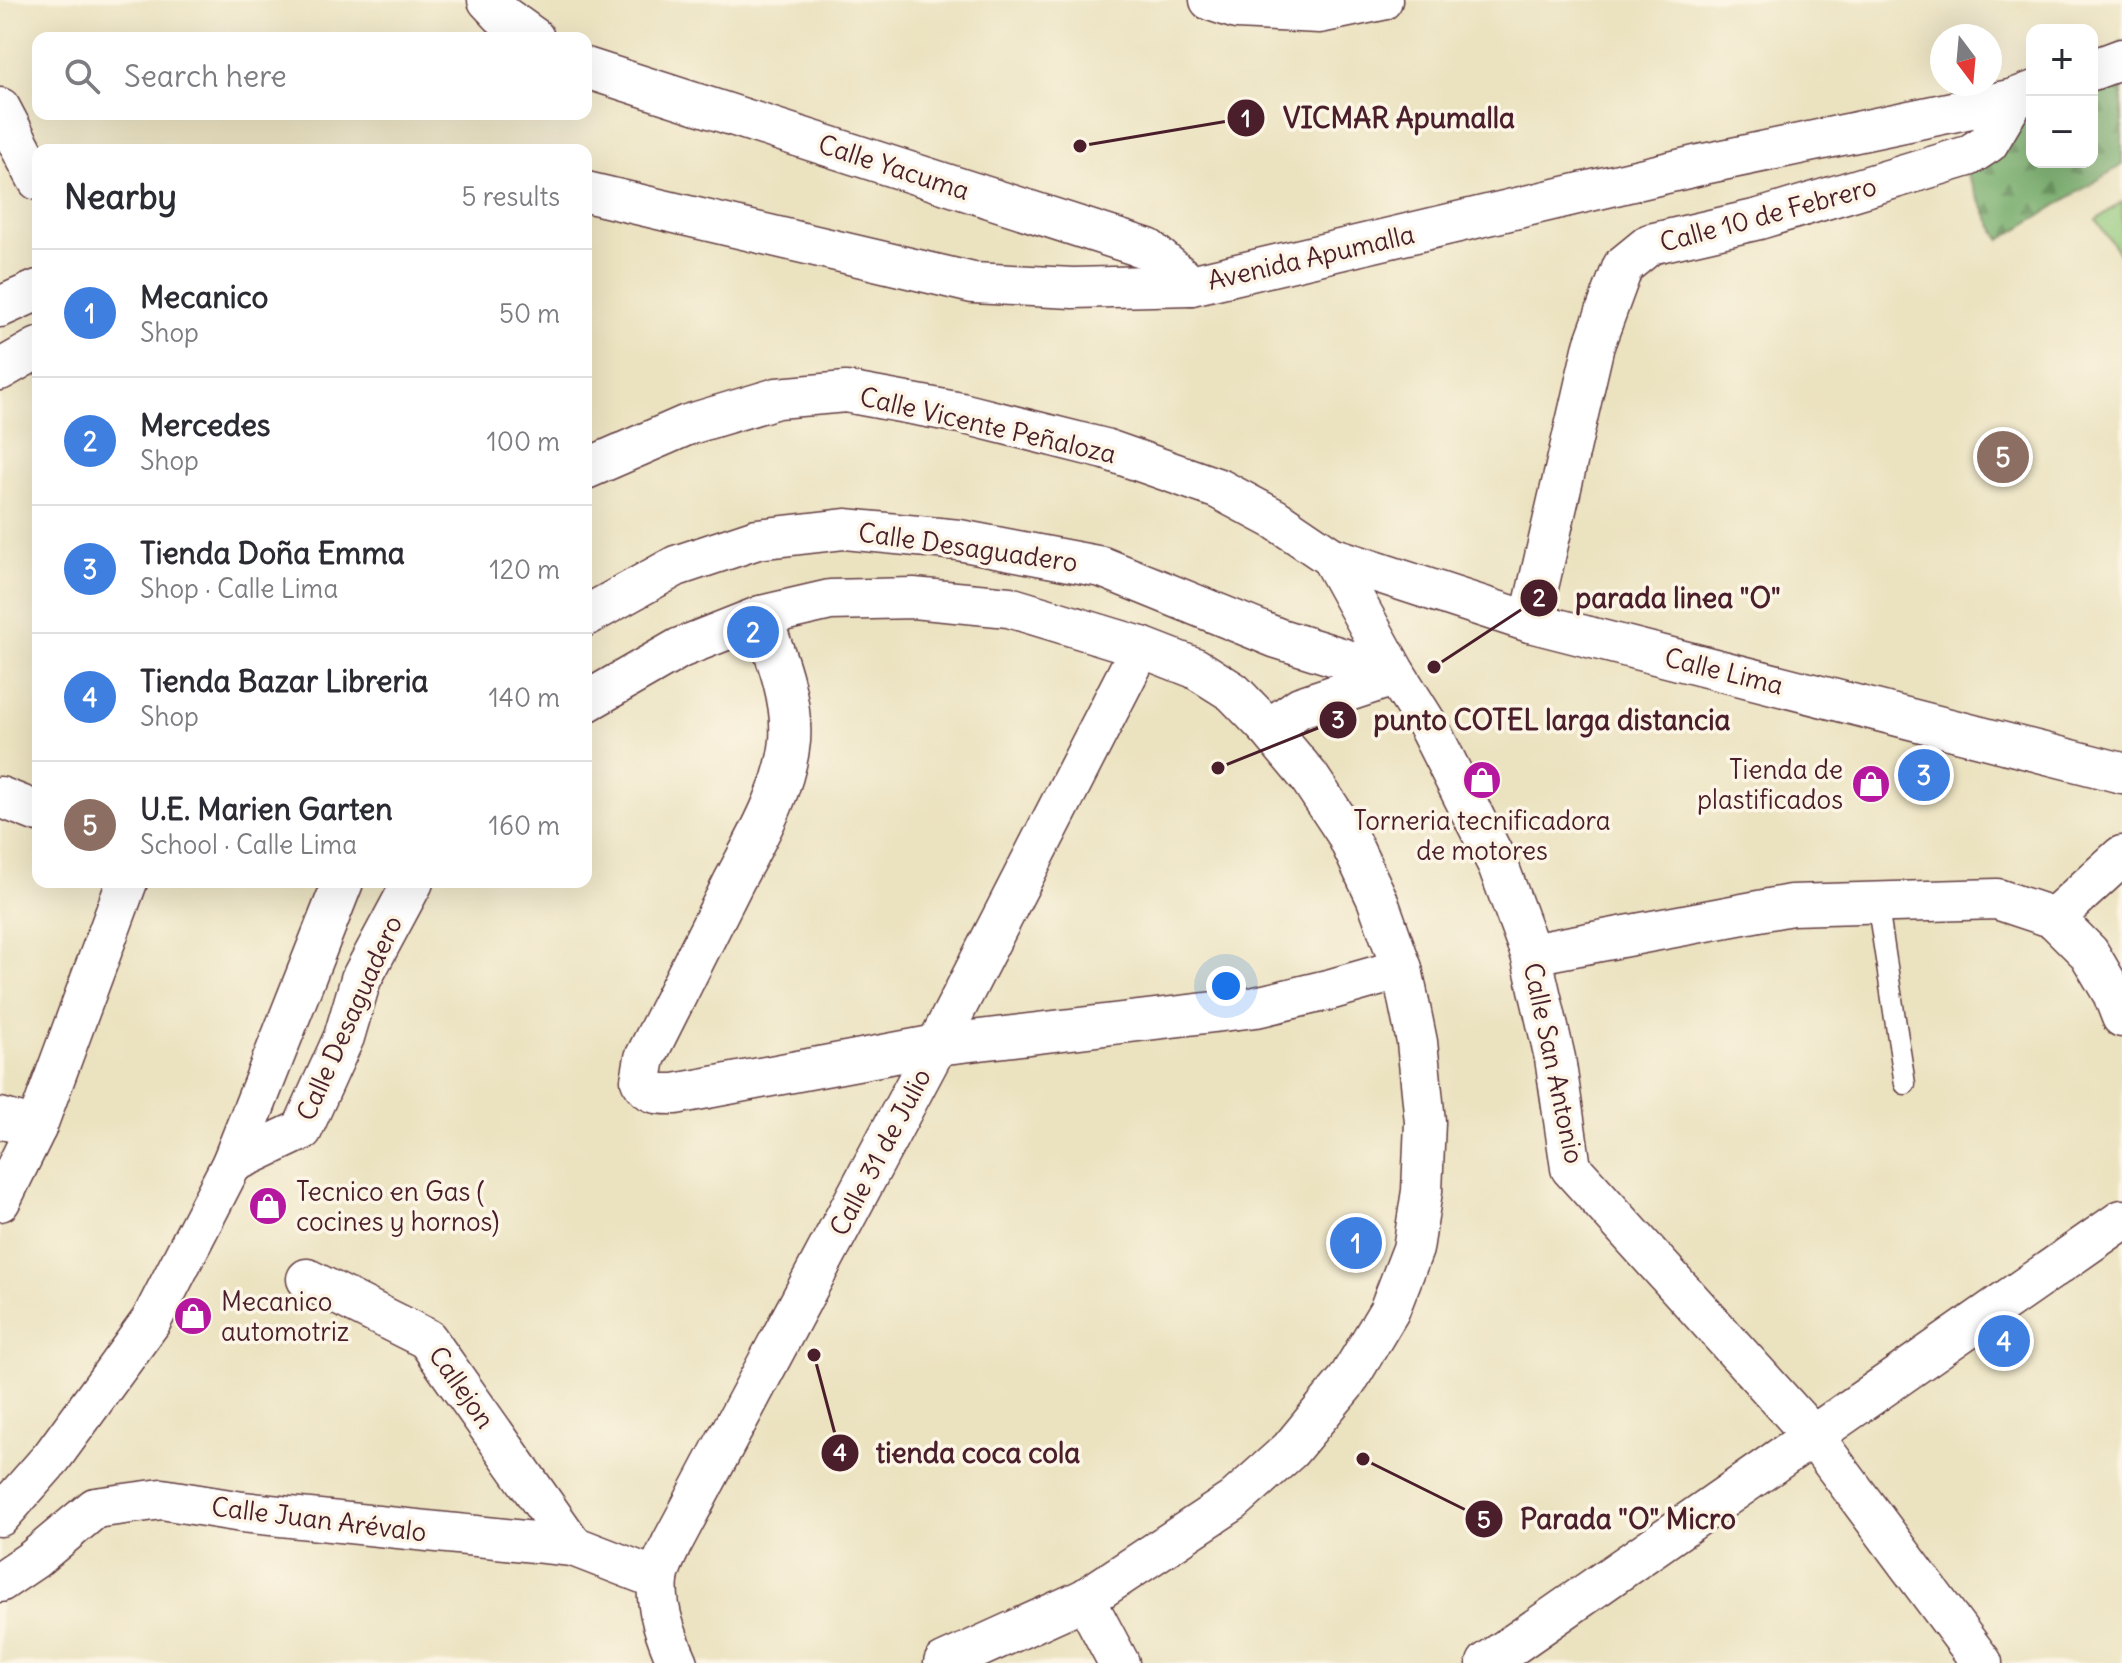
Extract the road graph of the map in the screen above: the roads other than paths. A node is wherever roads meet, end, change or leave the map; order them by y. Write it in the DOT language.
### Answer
graph roads {
  1 [pos="1210,0"];
  2 [pos="1382,0"];
  3 [pos="504,5"];
  4 [pos="529,32"];
  5 [pos="2122,59"];
  6 [pos="2098,68"];
  7 [pos="592,70"];
  8 [pos="2023,96"];
  9 [pos="0,108"];
  10 [pos="32,169"];
  11 [pos="592,193"];
  12 [pos="1191,285"];
  13 [pos="32,293"];
  14 [pos="0,307"];
  15 [pos="32,351"];
  16 [pos="0,370"];
  17 [pos="592,466"];
  18 [pos="1331,557"];
  19 [pos="592,613"];
  20 [pos="761,616"];
  21 [pos="1530,622"];
  22 [pos="1141,647"];
  23 [pos="1396,675"];
  24 [pos="592,699"];
  25 [pos="1269,729"];
  26 [pos="2122,773"];
  27 [pos="0,797"];
  28 [pos="32,810"];
  29 [pos="2122,856"];
  30 [pos="124,888"];
  31 [pos="341,888"];
  32 [pos="410,888"];
  33 [pos="1877,901"];
  34 [pos="2054,918"];
  35 [pos="1531,954"];
  36 [pos="1402,969"];
  37 [pos="2122,1017"];
  38 [pos="937,1045"];
  39 [pos="1905,1084"];
  40 [pos="18,1123"];
  41 [pos="232,1163"];
  42 [pos="0,1201"];
  43 [pos="2122,1220"];
  44 [pos="307,1279"];
  45 [pos="1813,1436"];
  46 [pos="0,1516"];
  47 [pos="573,1546"];
  48 [pos="658,1579"];
  49 [pos="0,1582"];
  50 [pos="1085,1599"];
  51 [pos="678,1663"];
  52 [pos="944,1663"];
  53 [pos="1119,1663"];
  54 [pos="1487,1663"];
  55 [pos="1982,1663"];
  1 -- 2 [label="street"];
  3 -- 4 [label="street"];
  5 -- 6 [label="street"];
  7 -- 12 [label="street, Calle Yacuma"];
  8 -- 12 [label="street, Avenida Apumalla"];
  8 -- 21 [label="street, Calle 10 de Febrero"];
  9 -- 10 [label="street"];
  11 -- 12 [label="street, Avenida Apumalla"];
  13 -- 14 [label="street"];
  15 -- 16 [label="street"];
  17 -- 18 [label="street, Calle Vicente Peñaloza"];
  18 -- 21 [label="street, Calle Lima"];
  18 -- 23 [label="street, Calle San Antonio"];
  19 -- 23 [label="street, Calle Desaguadero"];
  20 -- 22 [label="street, Calle Desaguadero"];
  20 -- 24 [label="street, Calle Desaguadero"];
  20 -- 38 [label="street"];
  21 -- 26 [label="street, Calle Lima"];
  22 -- 25 [label="street, Calle Desaguadero"];
  22 -- 38 [label="street, Calle 31 de Julio"];
  23 -- 25 [label="street"];
  23 -- 35 [label="street, Calle San Antonio"];
  25 -- 36 [label="street, Calle Desaguadero"];
  27 -- 28 [label="street"];
  29 -- 34 [label="street"];
  30 -- 40 [label="street"];
  31 -- 41 [label="street, Calle Desaguadero"];
  32 -- 41 [label="street, Calle Desaguadero"];
  33 -- 34 [label="street"];
  33 -- 35 [label="street"];
  33 -- 39 [label="lane"];
  34 -- 37 [label="street"];
  35 -- 45 [label="street, Calle San Antonio"];
  36 -- 38 [label="street"];
  36 -- 50 [label="street, Calle Desaguadero"];
  38 -- 48 [label="street, Calle 31 de Julio"];
  40 -- 42 [label="street"];
  41 -- 46 [label="street, Calle Desaguadero"];
  43 -- 45 [label="street"];
  44 -- 47 [label="street, Callejon"];
  45 -- 54 [label="street"];
  45 -- 55 [label="street, Calle San Antonio"];
  47 -- 48 [label="street, Calle Juan Arévalo"];
  47 -- 49 [label="street, Calle Juan Arévalo"];
  48 -- 51 [label="street, Calle 31 de Julio"];
  50 -- 52 [label="street, Calle Desaguadero"];
  50 -- 53 [label="street"];
}
